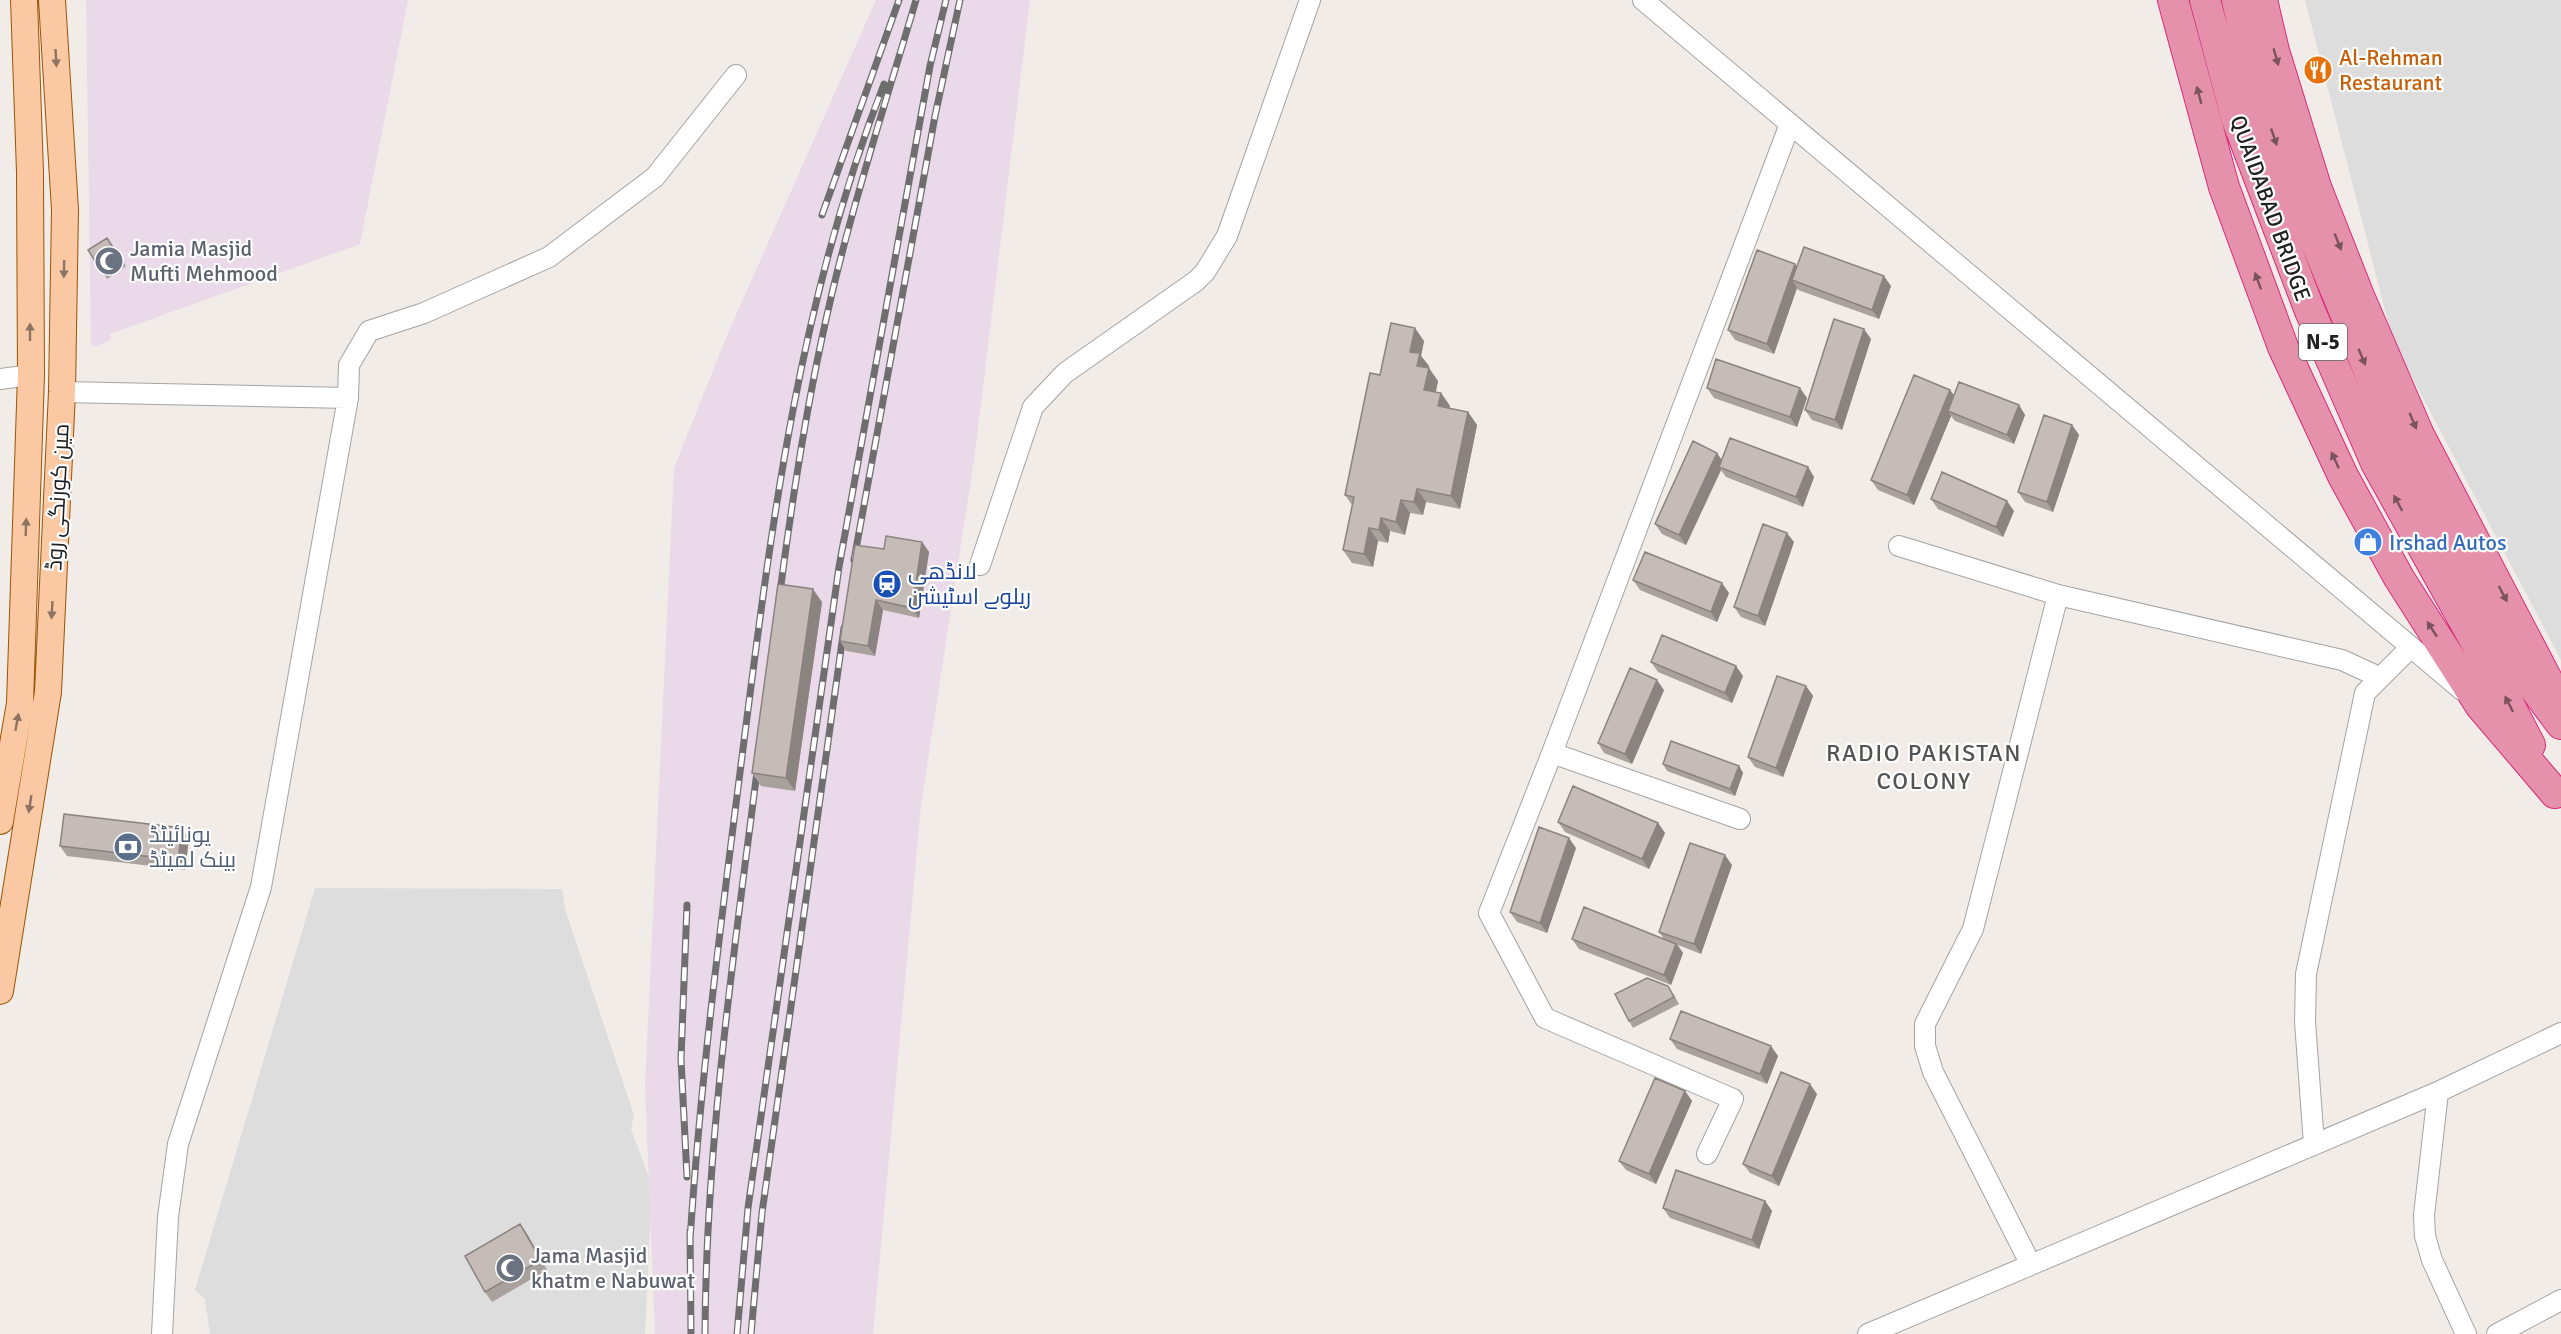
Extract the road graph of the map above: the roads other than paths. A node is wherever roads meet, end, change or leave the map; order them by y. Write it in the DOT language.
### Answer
graph roads {
  1 [pos="24,0"];
  2 [pos="52,0"];
  3 [pos="1310,0"];
  4 [pos="1643,0"];
  5 [pos="2173,0"];
  6 [pos="2205,0"];
  7 [pos="2237,0"];
  8 [pos="2262,0"];
  9 [pos="736,75"];
  10 [pos="1790,124"];
  11 [pos="31,375"];
  12 [pos="0,379"];
  13 [pos="62,392"];
  14 [pos="348,398"];
  15 [pos="1899,546"];
  16 [pos="980,565"];
  17 [pos="2058,595"];
  18 [pos="2411,647"];
  19 [pos="2501,663"];
  20 [pos="2379,677"];
  21 [pos="2480,705"];
  22 [pos="2561,706"];
  23 [pos="2561,724"];
  24 [pos="1552,753"];
  25 [pos="2558,799"];
  26 [pos="1740,819"];
  27 [pos="0,821"];
  28 [pos="0,991"];
  29 [pos="2561,1033"];
  30 [pos="2438,1092"];
  31 [pos="2314,1144"];
  32 [pos="1707,1154"];
  33 [pos="2031,1265"];
  34 [pos="2561,1300"];
  35 [pos="162,1334"];
  36 [pos="1868,1334"];
  37 [pos="2466,1334"];
  38 [pos="2497,1334"];
  11 -- 1 [label="main road, مین کورنگی روڈ, one-way"];
  2 -- 13 [label="main road, مین کورنگی روڈ, one-way"];
  3 -- 16 [label="street"];
  4 -- 10 [label="street"];
  21 -- 5 [label="highway, one-way"];
  19 -- 6 [label="highway, QUAIDABAD BRIDGE / N-5, one-way"];
  7 -- 19 [label="highway, QUAIDABAD BRIDGE / N-5, one-way"];
  8 -- 22 [label="highway, one-way"];
  9 -- 14 [label="street"];
  10 -- 18 [label="street"];
  10 -- 24 [label="street"];
  11 -- 12 [label="street"];
  27 -- 11 [label="main road, مین کورنگی روڈ, one-way"];
  13 -- 14 [label="street"];
  13 -- 28 [label="main road, مین کورنگی روڈ, one-way"];
  14 -- 35 [label="street"];
  15 -- 17 [label="street"];
  17 -- 20 [label="street"];
  17 -- 33 [label="street"];
  18 -- 20 [label="street"];
  18 -- 21 [label="street"];
  19 -- 23 [label="highway, N-5"];
  25 -- 19 [label="highway, N-5, one-way"];
  20 -- 31 [label="street"];
  21 -- 25 [label="highway"];
  24 -- 26 [label="street"];
  24 -- 32 [label="street"];
  29 -- 30 [label="street"];
  30 -- 31 [label="street"];
  30 -- 37 [label="street"];
  31 -- 33 [label="street"];
  33 -- 36 [label="street"];
  34 -- 38 [label="street"];
}
